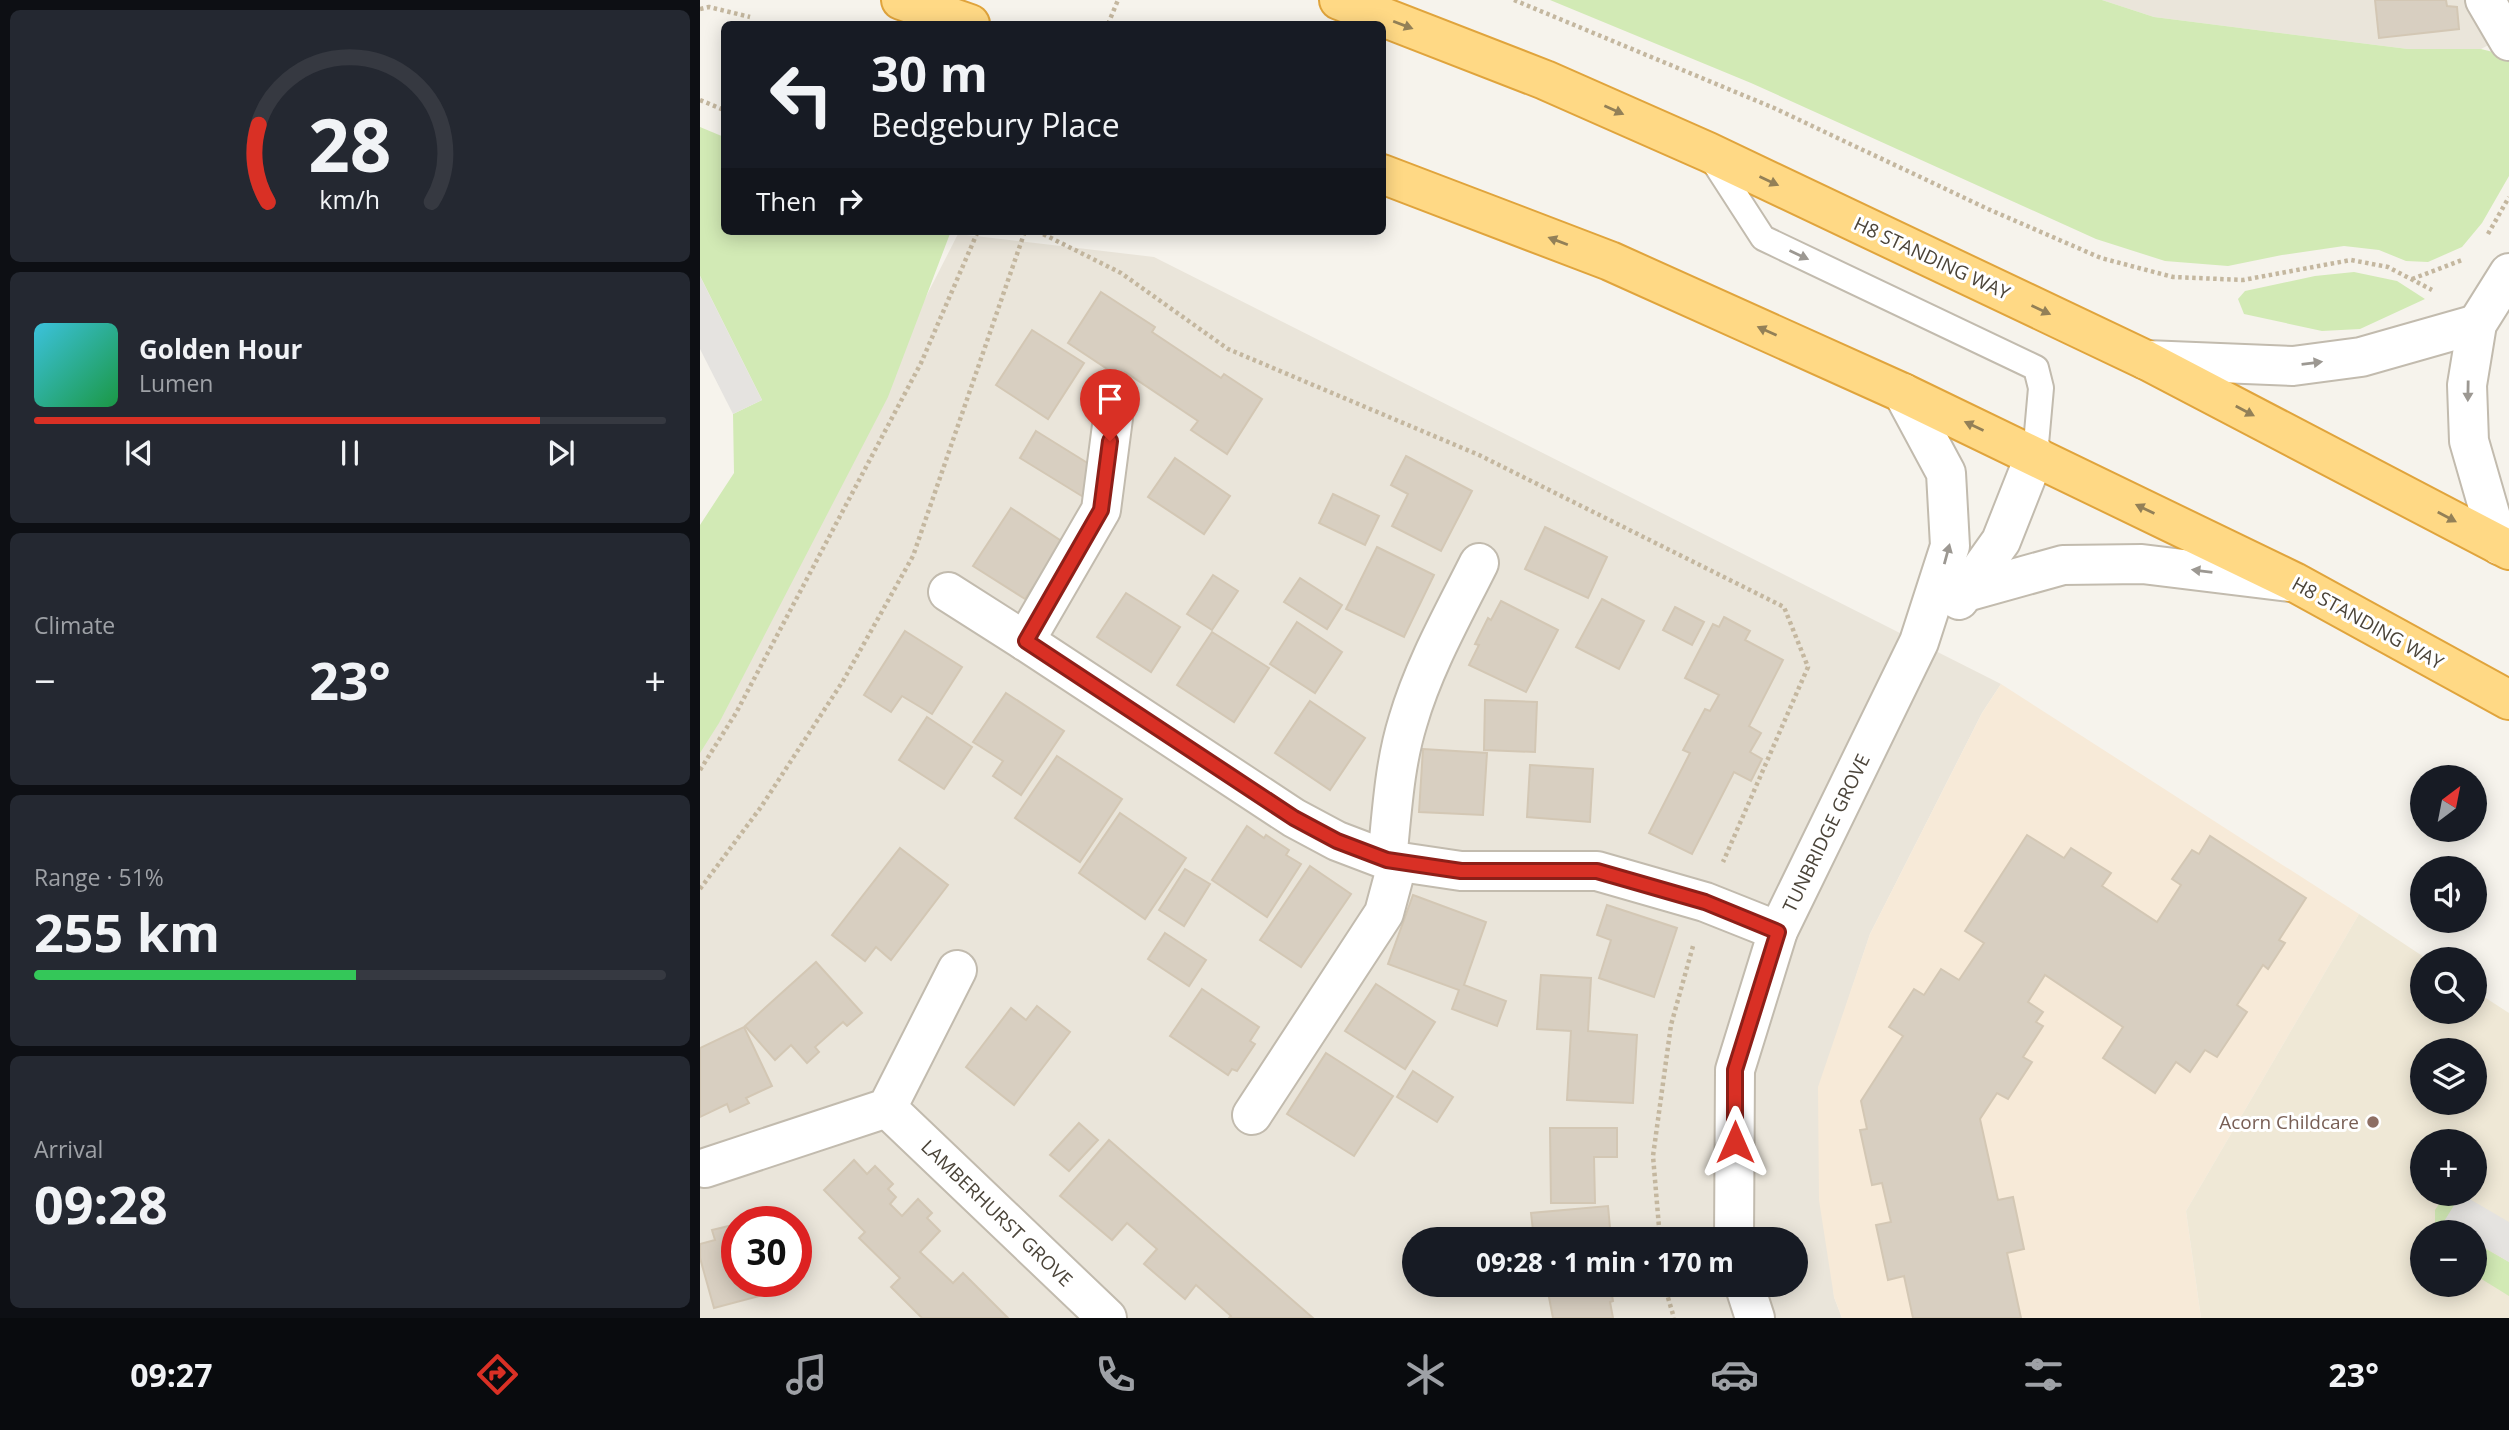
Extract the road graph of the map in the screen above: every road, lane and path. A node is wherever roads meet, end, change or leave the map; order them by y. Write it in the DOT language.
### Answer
graph roads {
  1 [pos="901,0"];
  2 [pos="1118,0"];
  3 [pos="1339,0"];
  4 [pos="1514,0"];
  5 [pos="2485,0"];
  6 [pos="700,9"];
  7 [pos="750,18"];
  8 [pos="961,21"];
  9 [pos="1109,21"];
  10 [pos="2509,41"];
  11 [pos="700,100"];
  12 [pos="721,109"];
  13 [pos="1708,152"];
  14 [pos="1386,176"];
  15 [pos="2509,197"];
  16 [pos="2487,234"];
  17 [pos="976,235"];
  18 [pos="1024,235"];
  19 [pos="1045,235"];
  20 [pos="2469,253"];
  21 [pos="2509,272"];
  22 [pos="2411,279"];
  23 [pos="2440,294"];
  24 [pos="2477,324"];
  25 [pos="2146,360"];
  26 [pos="1903,393"];
  27 [pos="1114,418"];
  28 [pos="2035,455"];
  29 [pos="2504,547"];
  30 [pos="1479,563"];
  31 [pos="2294,582"];
  32 [pos="948,592"];
  33 [pos="1966,592"];
  34 [pos="1026,641"];
  35 [pos="1919,642"];
  36 [pos="2509,700"];
  37 [pos="700,771"];
  38 [pos="1392,860"];
  39 [pos="700,890"];
  40 [pos="1705,902"];
  41 [pos="1778,932"];
  42 [pos="957,970"];
  43 [pos="887,1108"];
  44 [pos="1252,1115"];
  45 [pos="705,1168"];
  46 [pos="1659,1227"];
  47 [pos="1734,1227"];
  48 [pos="1668,1297"];
  49 [pos="1748,1297"];
  50 [pos="1107,1318"];
  51 [pos="1674,1318"];
  52 [pos="1755,1318"];
  1 -- 8 [label="highway"];
  2 -- 9 [label="path"];
  3 -- 13 [label="highway, H8 STANDING WAY, one-way"];
  4 -- 22 [label="path"];
  5 -- 10 [label="street"];
  6 -- 7 [label="path"];
  11 -- 12 [label="path"];
  13 -- 25 [label="highway, H8 STANDING WAY, one-way"];
  13 -- 28 [label="lane, one-way"];
  26 -- 14 [label="highway, H8 STANDING WAY, one-way"];
  15 -- 16 [label="path"];
  17 -- 37 [label="path"];
  18 -- 39 [label="path"];
  19 -- 40 [label="path"];
  20 -- 22 [label="path"];
  21 -- 24 [label="street"];
  22 -- 23 [label="path"];
  25 -- 24 [label="street, one-way"];
  24 -- 29 [label="street, one-way"];
  25 -- 29 [label="highway, H8 STANDING WAY, one-way"];
  28 -- 26 [label="highway, H8 STANDING WAY, one-way"];
  35 -- 26 [label="street, TUNBRIDGE GROVE, one-way"];
  27 -- 34 [label="street"];
  31 -- 28 [label="highway, H8 STANDING WAY, one-way"];
  28 -- 33 [label="street, TUNBRIDGE GROVE"];
  30 -- 38 [label="street"];
  31 -- 33 [label="street, one-way"];
  31 -- 36 [label="highway, H8 STANDING WAY"];
  32 -- 34 [label="street"];
  33 -- 35 [label="street, TUNBRIDGE GROVE"];
  34 -- 38 [label="street"];
  35 -- 41 [label="street, TUNBRIDGE GROVE"];
  38 -- 40 [label="street"];
  38 -- 44 [label="street"];
  40 -- 41 [label="street"];
  40 -- 46 [label="path"];
  41 -- 47 [label="street, TUNBRIDGE GROVE"];
  42 -- 43 [label="street"];
  43 -- 45 [label="street"];
  43 -- 50 [label="street, LAMBERHURST GROVE"];
  48 -- 51 [label="path"];
  49 -- 52 [label="street"];
}
